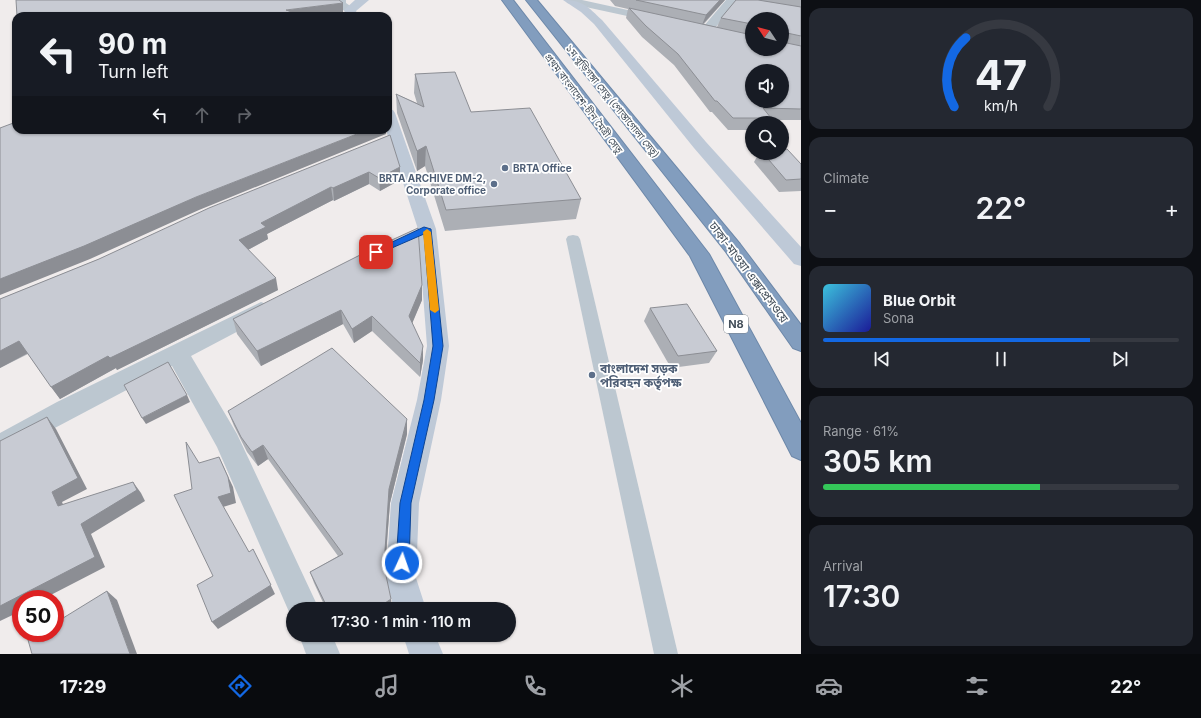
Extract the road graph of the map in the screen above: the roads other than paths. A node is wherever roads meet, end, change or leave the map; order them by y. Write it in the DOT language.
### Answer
graph roads {
  1 [pos="341,0"];
  2 [pos="364,0"];
  3 [pos="507,0"];
  4 [pos="531,0"];
  5 [pos="731,0"];
  6 [pos="570,1"];
  7 [pos="350,12"];
  8 [pos="352,12"];
  9 [pos="801,14"];
  10 [pos="669,22"];
  11 [pos="692,27"];
  12 [pos="707,30"];
  13 [pos="720,34"];
  14 [pos="389,134"];
  15 [pos="696,203"];
  16 [pos="427,229"];
  17 [pos="406,239"];
  18 [pos="573,239"];
  19 [pos="801,259"];
  20 [pos="280,300"];
  21 [pos="801,342"];
  22 [pos="177,353"];
  23 [pos="0,446"];
  24 [pos="801,448"];
  25 [pos="300,602"];
  26 [pos="408,602"];
  27 [pos="318,642"];
  28 [pos="422,642"];
  29 [pos="323,654"];
  30 [pos="426,654"];
  31 [pos="666,654"];
  1 -- 7 [label="street"];
  2 -- 8 [label="main road"];
  3 -- 24 [label="highway, প্রথম বাংলাদেশ-চীন মৈত্রী সেতু / N8"];
  4 -- 15 [label="highway, ১ম বুড়িগঙ্গা সেতু (পোস্তাগোলা সেতু)"];
  5 -- 9 [label="street"];
  5 -- 12 [label="street"];
  6 -- 10 [label="street"];
  6 -- 19 [label="main road"];
  11 -- 12 [label="street"];
  12 -- 13 [label="street"];
  14 -- 16 [label="main road"];
  15 -- 21 [label="highway, ঢাকা-মাওয়া এক্সপ্রেসওয়ে"];
  16 -- 17 [label="street"];
  16 -- 26 [label="main road"];
  18 -- 31 [label="lane"];
  20 -- 22 [label="street"];
  22 -- 23 [label="street"];
  22 -- 25 [label="street"];
  27 -- 29 [label="street"];
  28 -- 30 [label="main road"];
}
